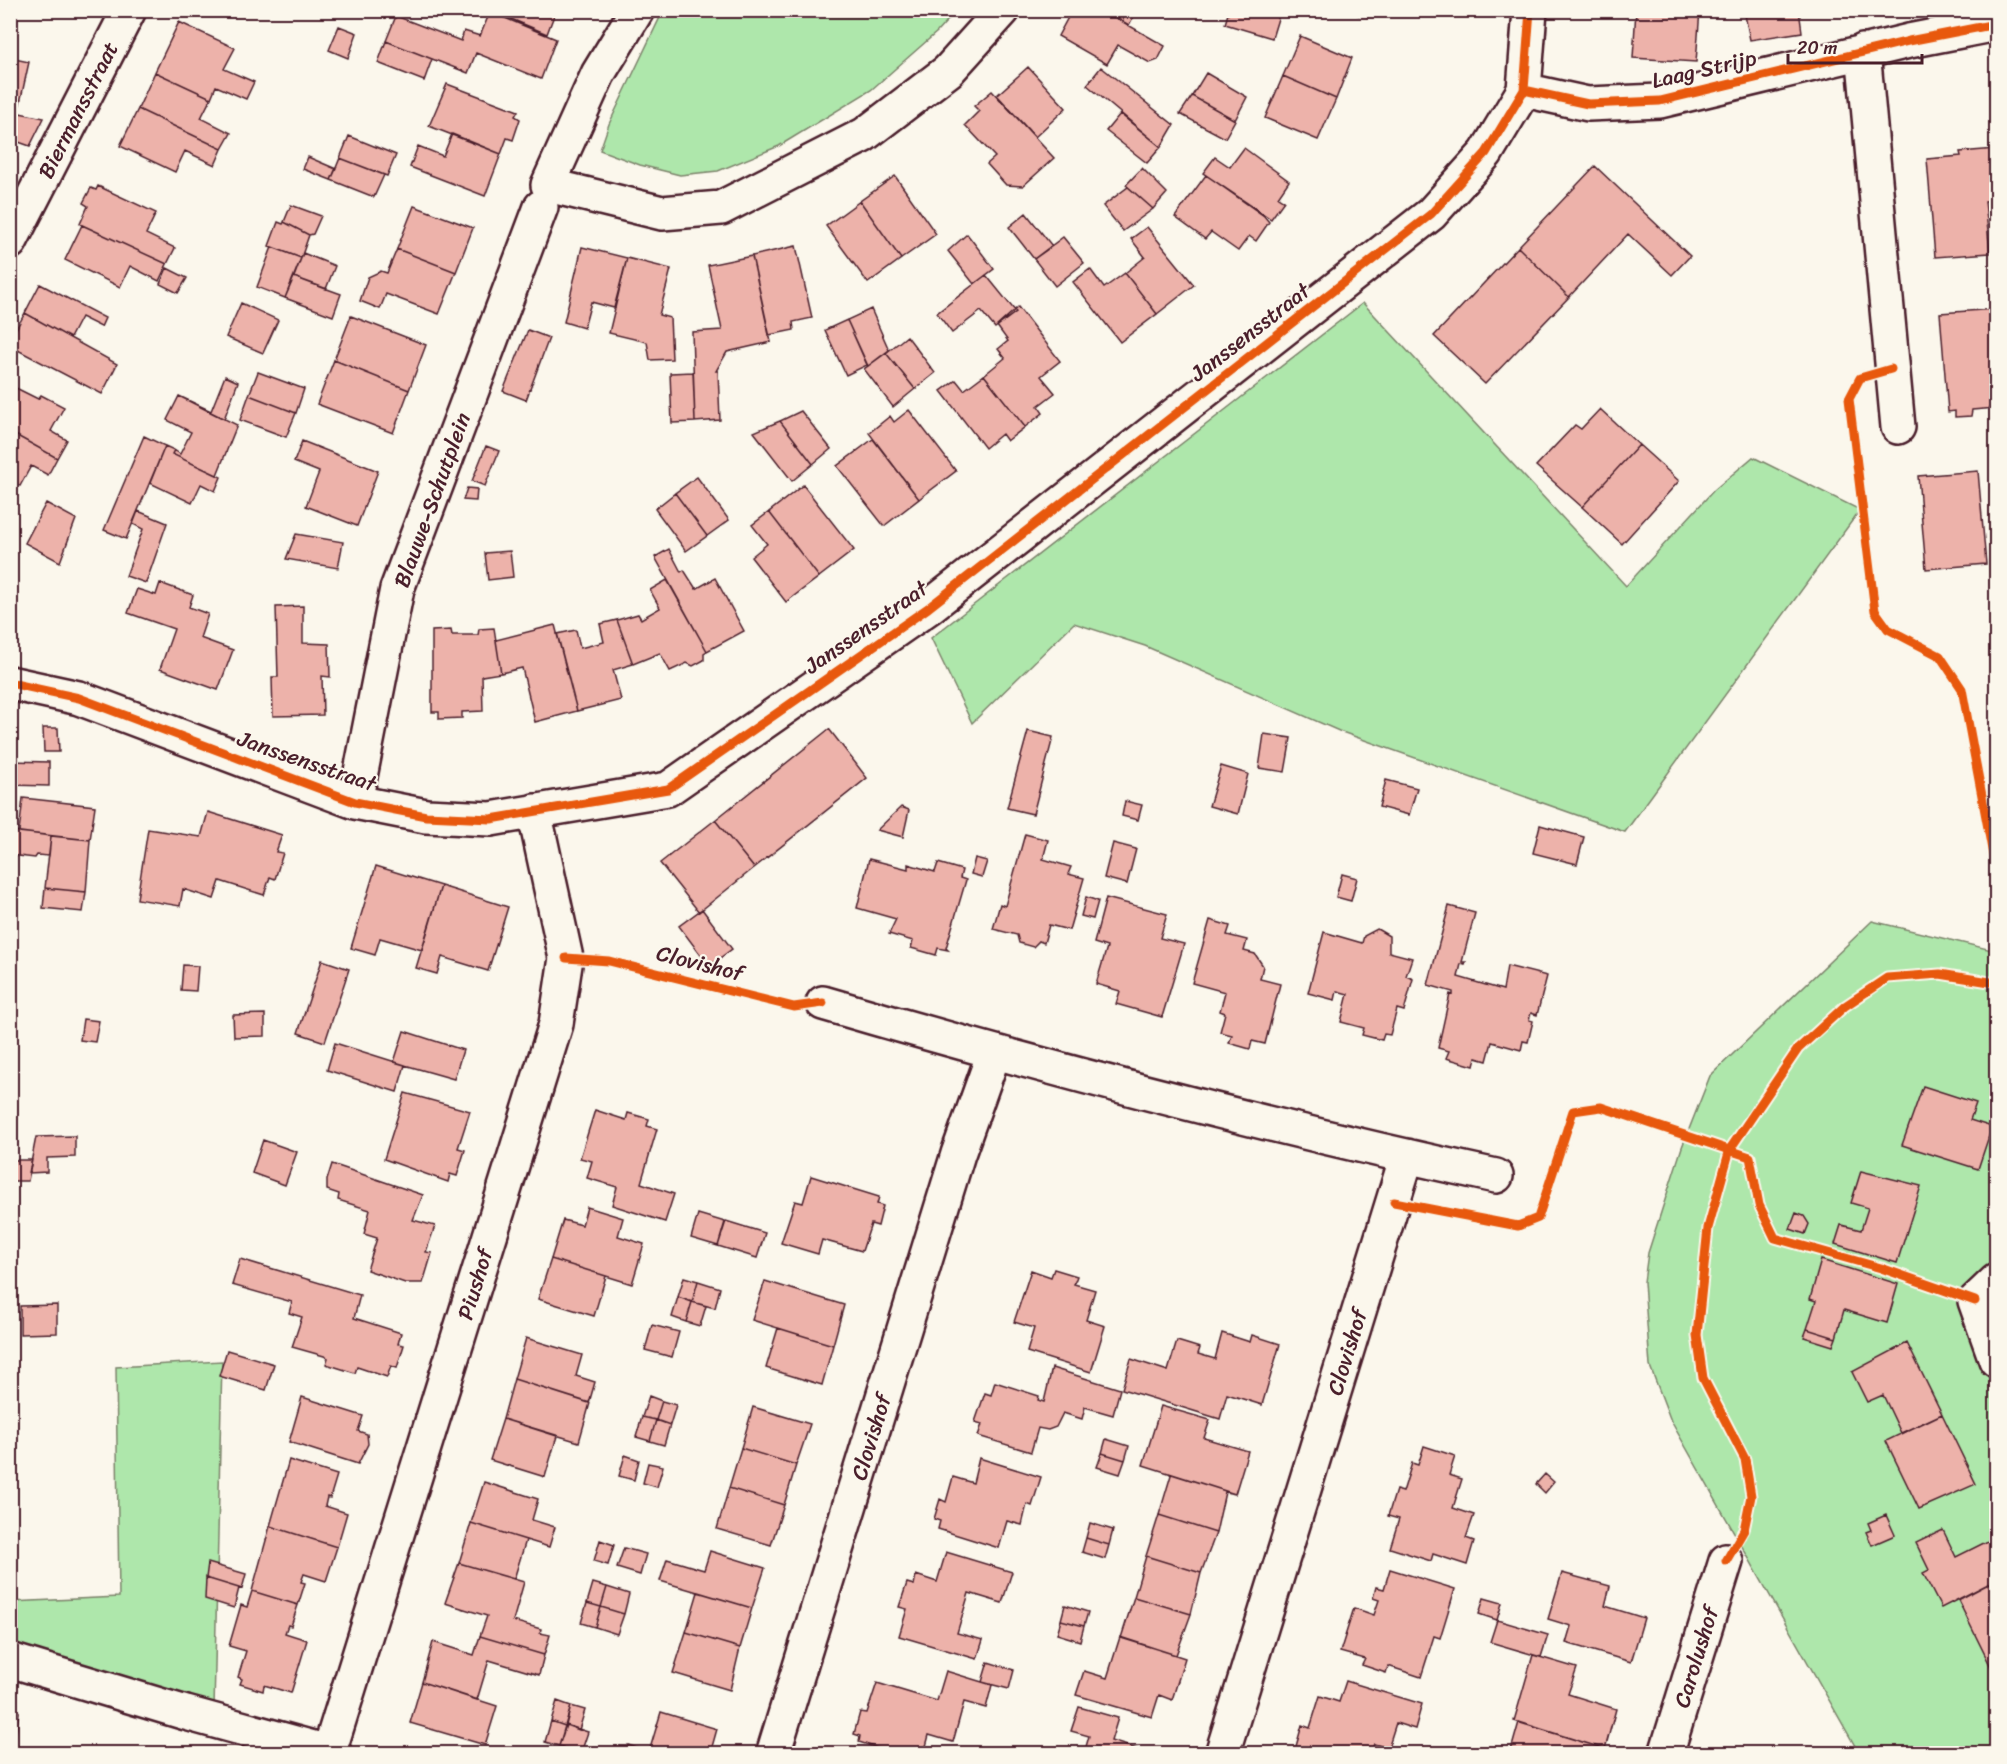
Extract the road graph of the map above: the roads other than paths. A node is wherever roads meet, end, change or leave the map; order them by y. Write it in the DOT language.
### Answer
graph roads {
  1 [pos="129,10"];
  2 [pos="637,10"];
  3 [pos="1003,10"];
  4 [pos="1530,10"];
  5 [pos="1996,24"];
  6 [pos="1863,51"];
  7 [pos="1524,90"];
  8 [pos="541,207"];
  9 [pos="10,242"];
  10 [pos="1898,427"];
  11 [pos="10,684"];
  12 [pos="355,801"];
  13 [pos="534,811"];
  14 [pos="823,1003"];
  15 [pos="994,1053"];
  16 [pos="1407,1156"];
  17 [pos="1496,1176"];
  18 [pos="1996,1281"];
  19 [pos="1996,1360"];
  20 [pos="1726,1561"];
  21 [pos="10,1660"];
  22 [pos="332,1753"];
  23 [pos="773,1754"];
  24 [pos="1222,1754"];
  25 [pos="1666,1754"];
  1 -- 9 [label="street, Biermansstraat"];
  2 -- 3 [label="street"];
  4 -- 7 [label="street, Janssensstraat"];
  5 -- 6 [label="street, Laag Strijp"];
  6 -- 7 [label="street, Laag Strijp"];
  6 -- 10 [label="street"];
  7 -- 13 [label="street, Janssensstraat"];
  8 -- 12 [label="street, Blauwe-Schutplein"];
  11 -- 12 [label="street, Janssensstraat"];
  12 -- 13 [label="street, Janssensstraat"];
  13 -- 22 [label="street, Piushof"];
  14 -- 15 [label="street"];
  15 -- 16 [label="street"];
  15 -- 23 [label="street, Clovishof"];
  16 -- 17 [label="street"];
  16 -- 24 [label="street, Clovishof"];
  18 -- 19 [label="street"];
  20 -- 25 [label="street, Carolushof"];
  21 -- 22 [label="street"];
}
